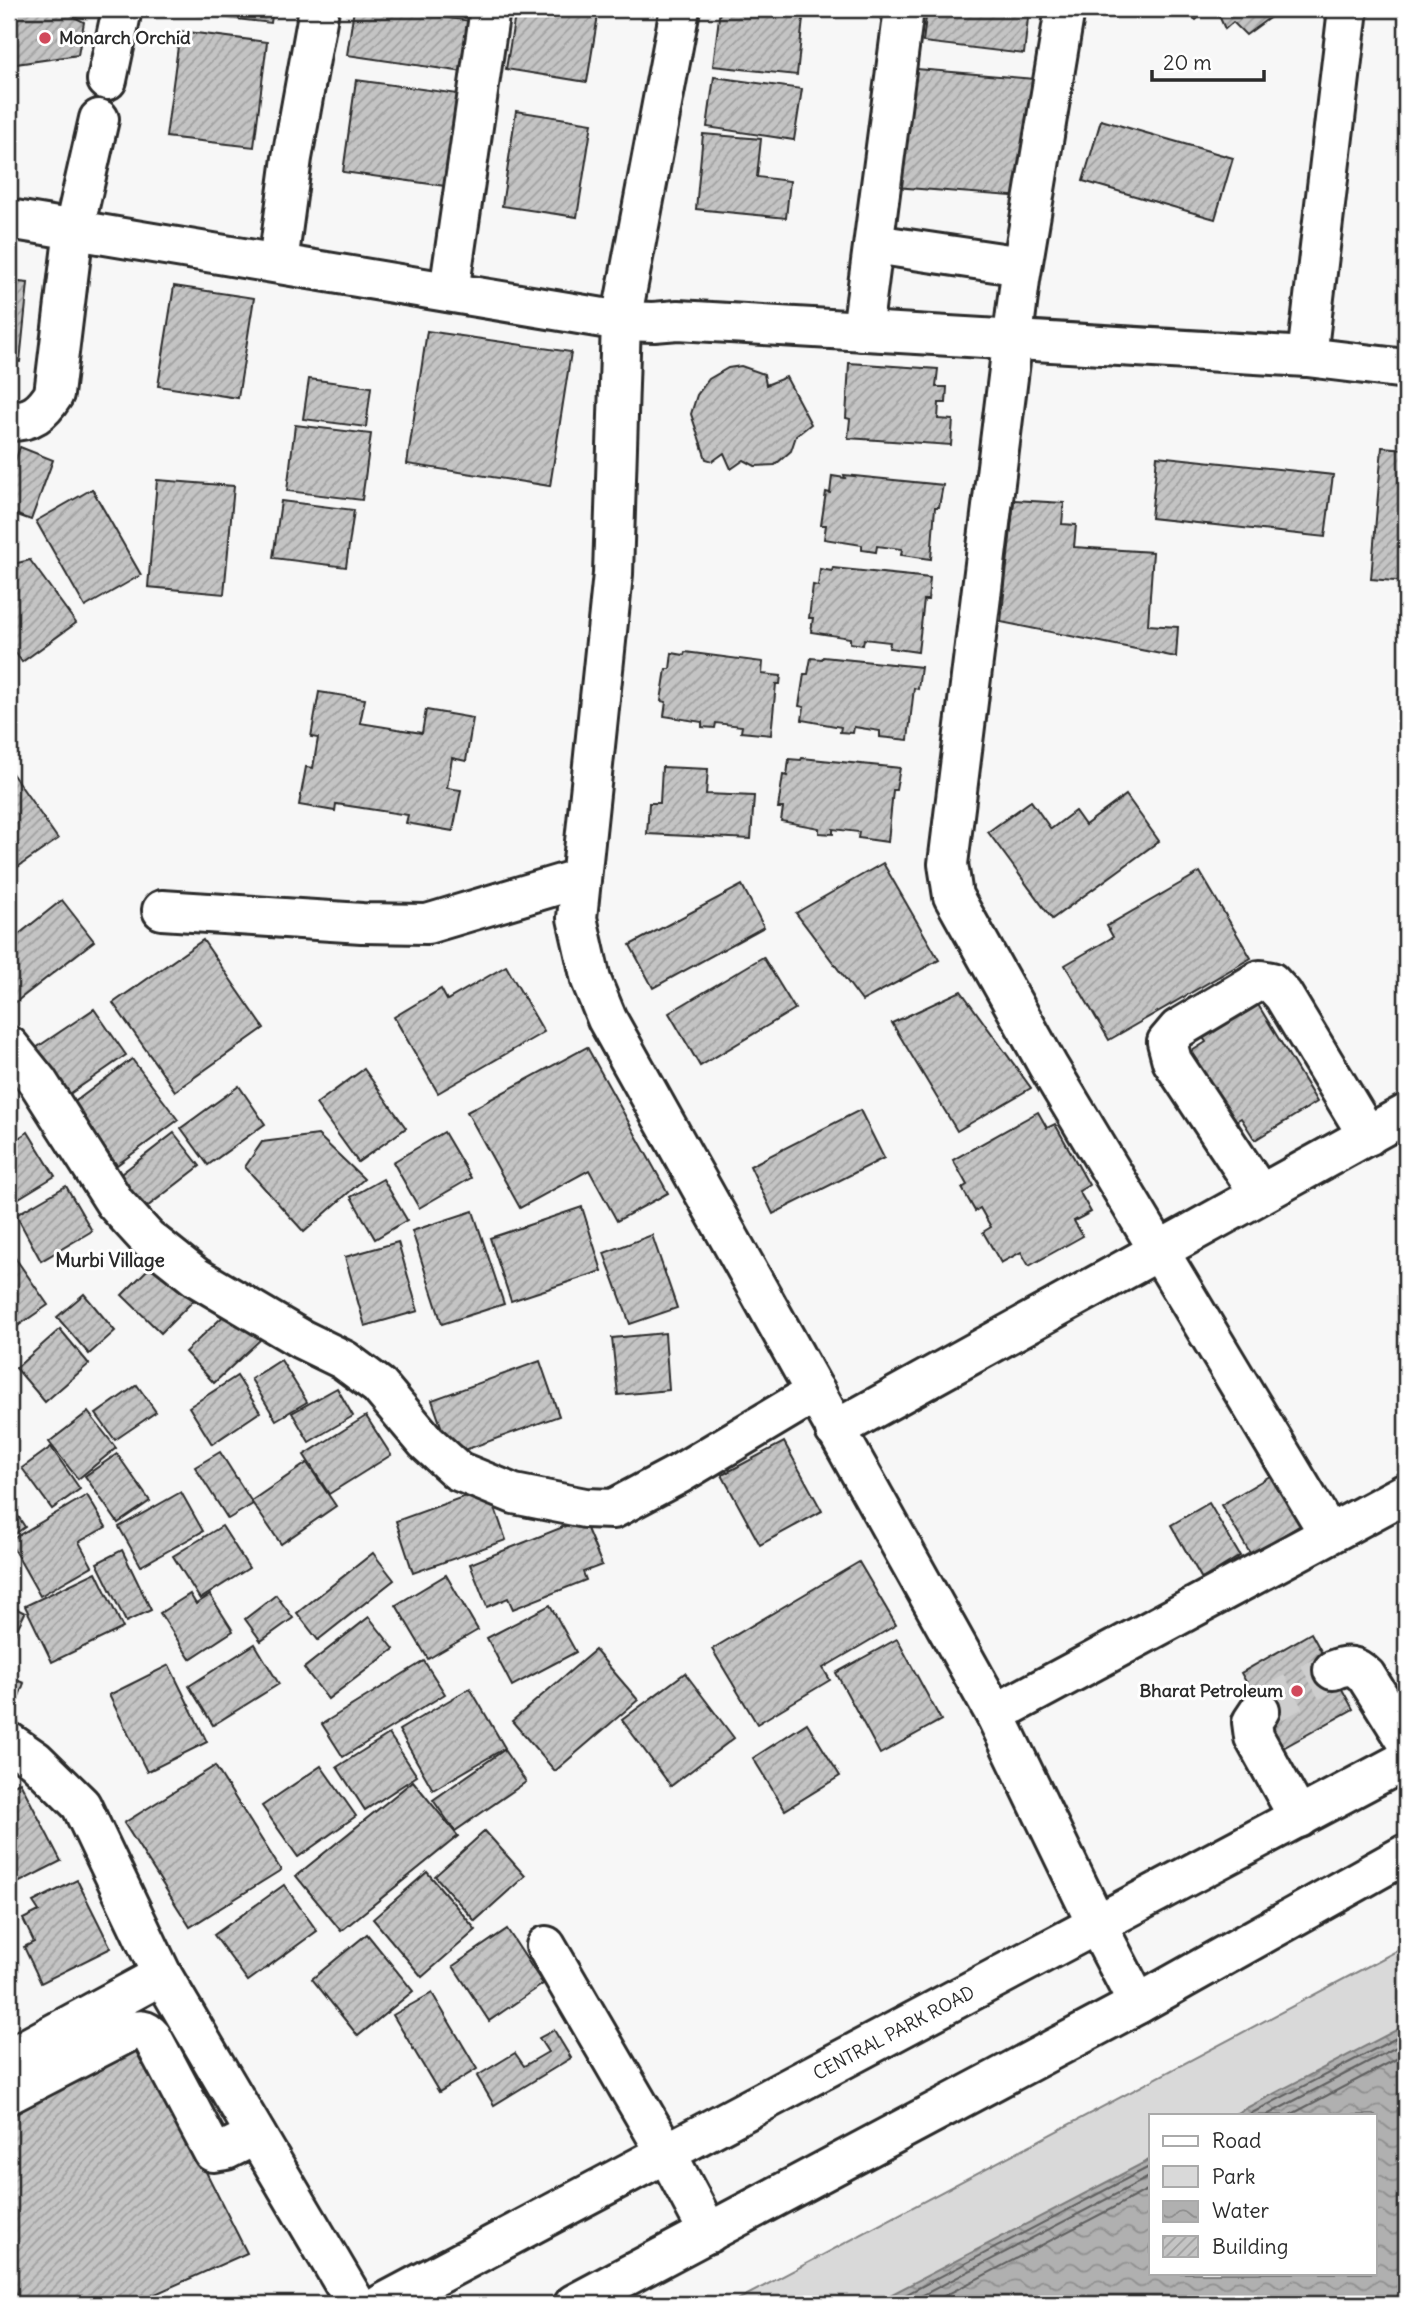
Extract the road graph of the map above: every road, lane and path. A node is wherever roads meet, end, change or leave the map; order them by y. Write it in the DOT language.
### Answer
graph roads {
  1 [pos="122,9"];
  2 [pos="319,9"];
  3 [pos="490,9"];
  4 [pos="680,9"];
  5 [pos="904,9"];
  6 [pos="1062,9"];
  7 [pos="1348,9"];
  8 [pos="107,80"];
  9 [pos="99,119"];
  10 [pos="9,219"];
  11 [pos="74,229"];
  12 [pos="874,244"];
  13 [pos="278,263"];
  14 [pos="1022,266"];
  15 [pos="449,292"];
  16 [pos="621,321"];
  17 [pos="862,331"];
  18 [pos="1013,341"];
  19 [pos="1307,357"];
  20 [pos="1406,369"];
  21 [pos="9,421"];
  22 [pos="581,878"];
  23 [pos="162,910"];
  24 [pos="9,1046"];
  25 [pos="1406,1114"];
  26 [pos="1368,1136"];
  27 [pos="1260,1194"];
  28 [pos="1159,1249"];
  29 [pos="816,1392"];
  30 [pos="835,1430"];
  31 [pos="1406,1493"];
  32 [pos="1329,1534"];
  33 [pos="1333,1670"];
  34 [pos="1260,1710"];
  35 [pos="995,1714"];
  36 [pos="1406,1740"];
  37 [pos="9,1742"];
  38 [pos="1406,1760"];
  39 [pos="1299,1818"];
  40 [pos="1406,1854"];
  41 [pos="1097,1925"];
  42 [pos="546,1946"];
  43 [pos="162,1975"];
  44 [pos="1138,2004"];
  45 [pos="9,2058"];
  46 [pos="9,2094"];
  47 [pos="256,2136"];
  48 [pos="667,2154"];
  49 [pos="709,2233"];
  50 [pos="356,2304"];
  51 [pos="382,2304"];
  52 [pos="574,2304"];
  1 -- 8 [label="street"];
  2 -- 13 [label="street"];
  3 -- 15 [label="street"];
  4 -- 16 [label="street"];
  5 -- 12 [label="street"];
  6 -- 14 [label="street"];
  7 -- 19 [label="street"];
  9 -- 11 [label="street"];
  10 -- 11 [label="street"];
  11 -- 13 [label="street"];
  11 -- 21 [label="street"];
  12 -- 14 [label="street"];
  12 -- 17 [label="street"];
  13 -- 15 [label="street"];
  14 -- 18 [label="street"];
  15 -- 16 [label="street"];
  16 -- 17 [label="street"];
  16 -- 22 [label="street"];
  17 -- 18 [label="street"];
  18 -- 19 [label="street"];
  18 -- 28 [label="street"];
  19 -- 20 [label="street"];
  22 -- 23 [label="street"];
  22 -- 29 [label="street"];
  24 -- 29 [label="street"];
  25 -- 26 [label="street"];
  26 -- 27 [label="street"];
  26 -- 27 [label="street"];
  27 -- 28 [label="street"];
  28 -- 30 [label="street"];
  28 -- 32 [label="street"];
  29 -- 30 [label="street"];
  30 -- 35 [label="street"];
  31 -- 32 [label="street"];
  32 -- 35 [label="street"];
  33 -- 36 [label="street"];
  34 -- 39 [label="street"];
  35 -- 41 [label="street"];
  37 -- 43 [label="street"];
  38 -- 39 [label="street, CENTRAL PARK ROAD"];
  39 -- 41 [label="street, CENTRAL PARK ROAD"];
  40 -- 44 [label="street"];
  41 -- 44 [label="street"];
  41 -- 48 [label="street, CENTRAL PARK ROAD"];
  42 -- 48 [label="street"];
  43 -- 45 [label="street"];
  43 -- 47 [label="street"];
  44 -- 49 [label="street"];
  46 -- 47 [label="street"];
  47 -- 50 [label="street"];
  48 -- 49 [label="street"];
  48 -- 51 [label="street, CENTRAL PARK ROAD"];
  49 -- 52 [label="street"];
}
